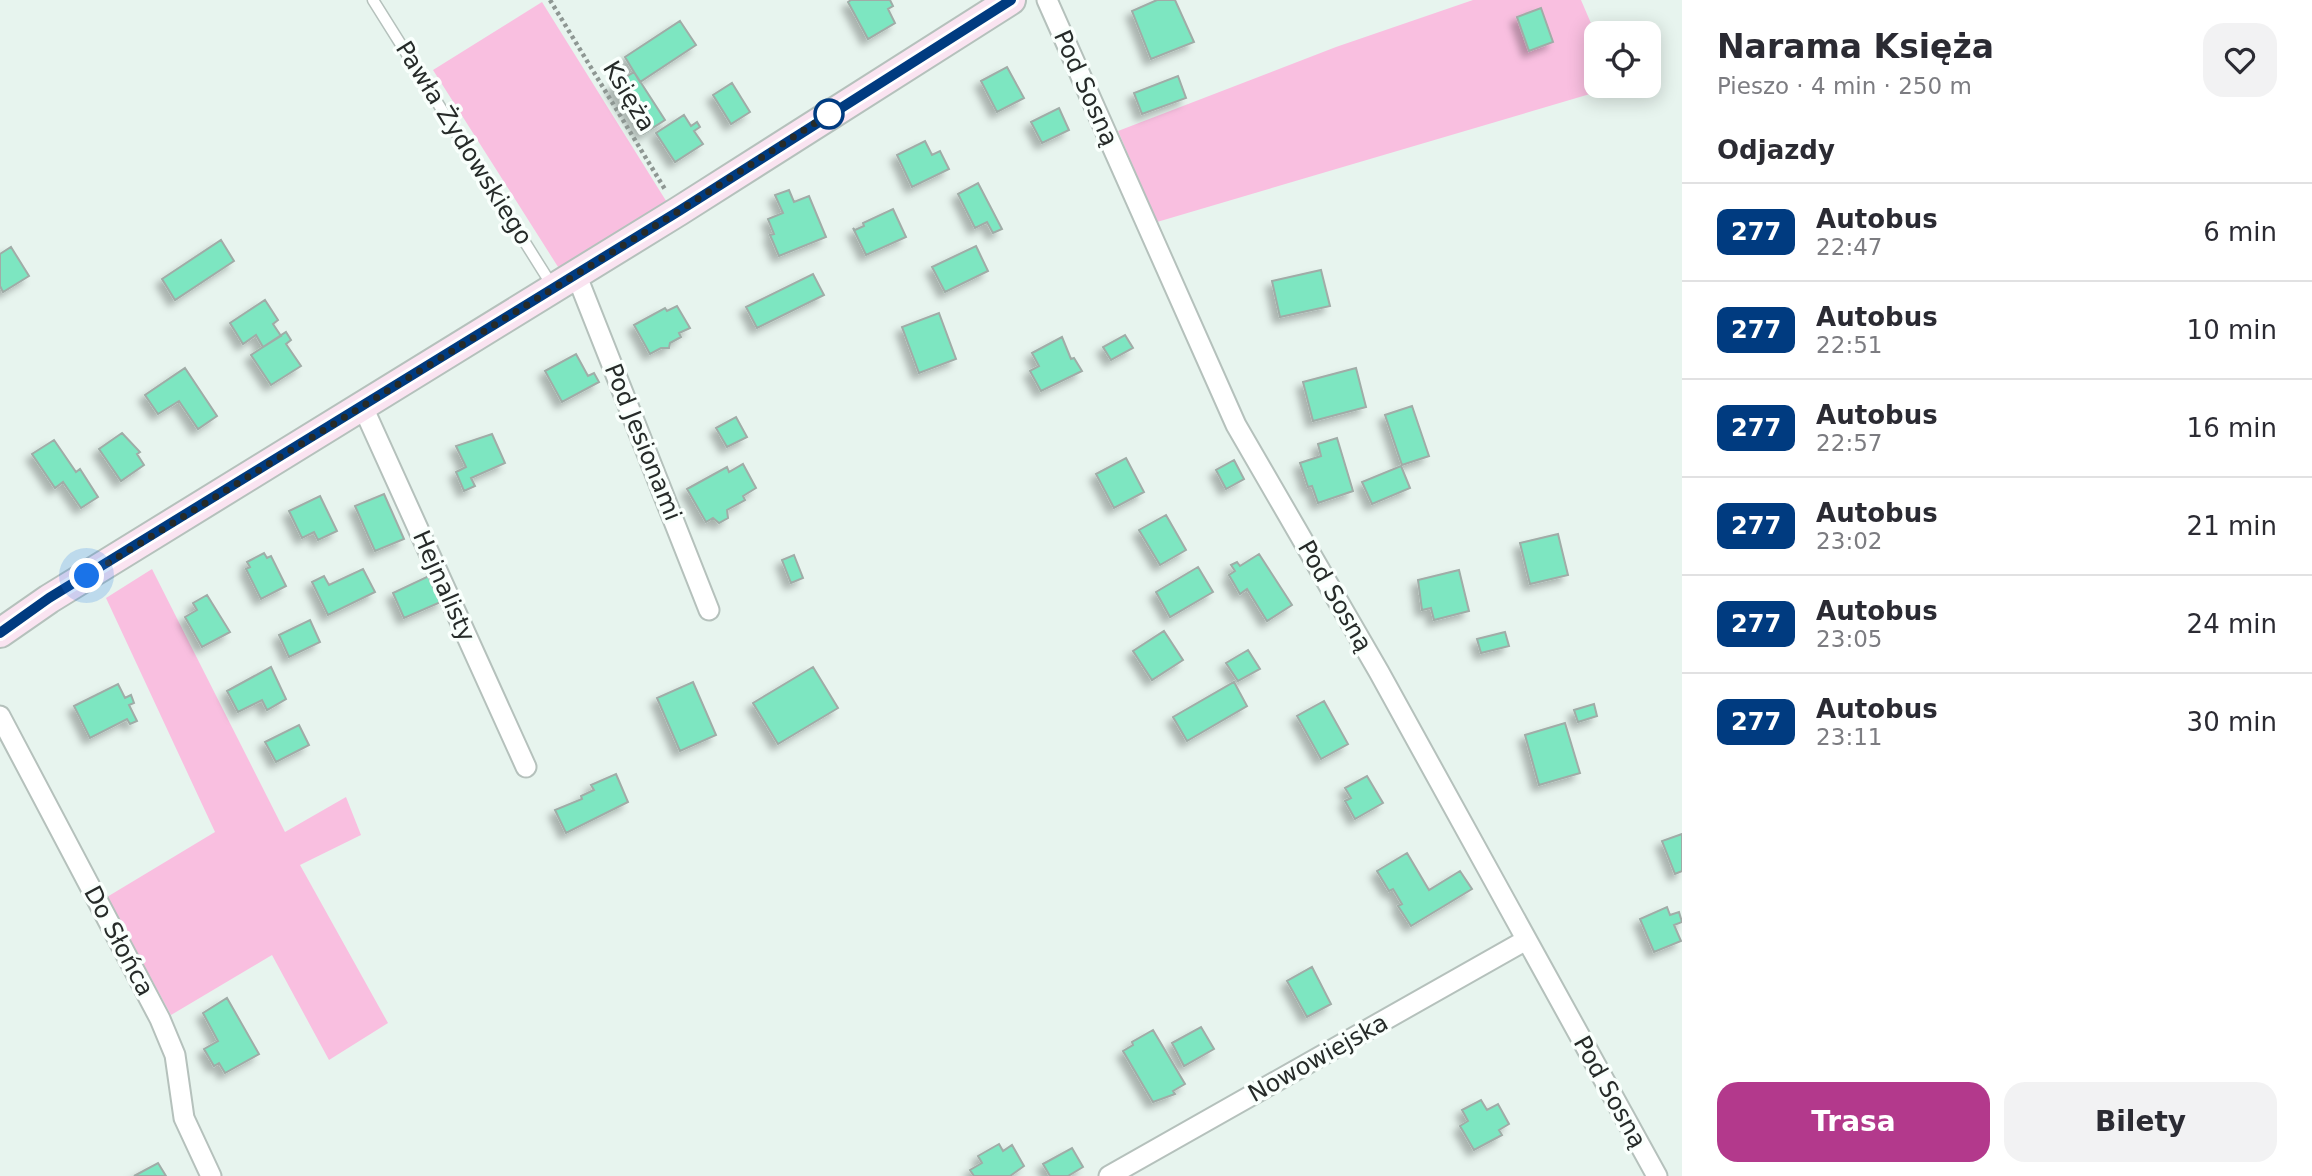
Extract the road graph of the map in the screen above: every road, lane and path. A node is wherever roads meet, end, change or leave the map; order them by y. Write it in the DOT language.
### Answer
graph roads {
  1 [pos="373,0"];
  2 [pos="550,0"];
  3 [pos="1011,0"];
  4 [pos="1046,0"];
  5 [pos="679,211"];
  6 [pos="564,281"];
  7 [pos="362,405"];
  8 [pos="709,610"];
  9 [pos="0,632"];
  10 [pos="0,716"];
  11 [pos="526,767"];
  12 [pos="1526,940"];
  13 [pos="211,1176"];
  14 [pos="1109,1176"];
  15 [pos="1657,1176"];
  1 -- 6 [label="lane, Pawła Żydowskiego"];
  2 -- 5 [label="path, Księża"];
  3 -- 5 [label="street"];
  4 -- 12 [label="street, Pod Sosną"];
  5 -- 6 [label="street"];
  6 -- 7 [label="street"];
  6 -- 8 [label="street, Pod Jesionami"];
  7 -- 9 [label="street"];
  7 -- 11 [label="street, Hejnalisty"];
  10 -- 13 [label="street, Do Słońca"];
  12 -- 14 [label="street, Nowowiejska"];
  12 -- 15 [label="street, Pod Sosną"];
}
